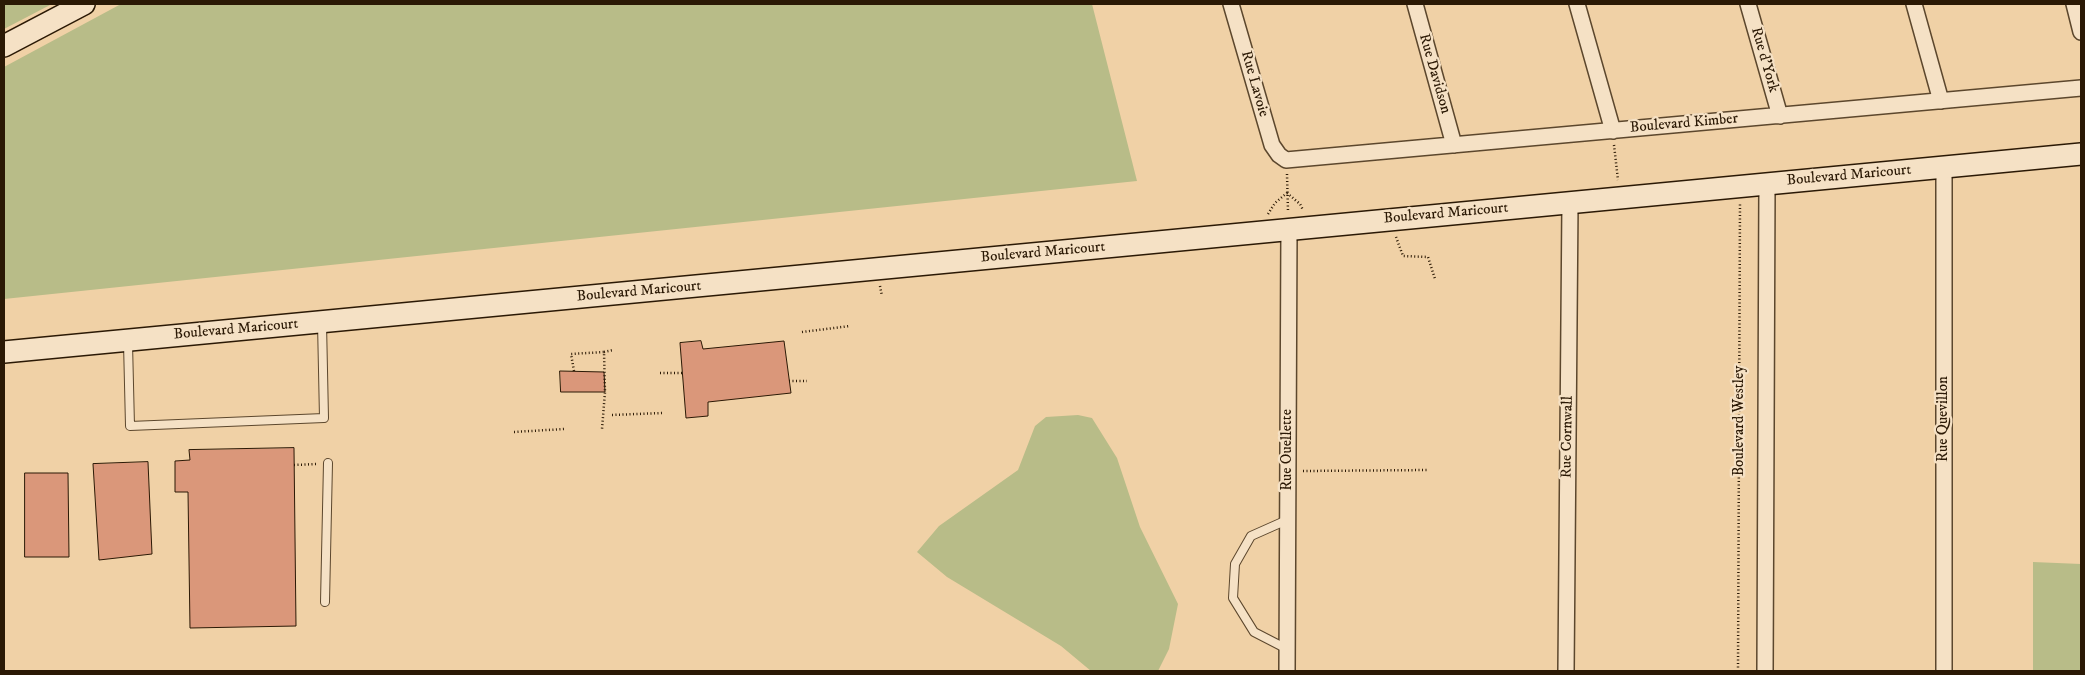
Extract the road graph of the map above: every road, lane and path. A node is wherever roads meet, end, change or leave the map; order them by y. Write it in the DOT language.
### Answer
graph roads {
  1 [pos="84,4"];
  2 [pos="1231,4"];
  3 [pos="1415,4"];
  4 [pos="1577,4"];
  5 [pos="1748,4"];
  6 [pos="1914,4"];
  7 [pos="2074,4"];
  8 [pos="2081,32"];
  9 [pos="4,46"];
  10 [pos="2081,88"];
  11 [pos="1941,101"];
  12 [pos="1780,116"];
  13 [pos="1613,137"];
  14 [pos="1454,145"];
  15 [pos="2081,154"];
  16 [pos="1286,166"];
  17 [pos="1944,167"];
  18 [pos="1626,180"];
  19 [pos="1767,184"];
  20 [pos="1740,186"];
  21 [pos="1287,193"];
  22 [pos="1570,203"];
  23 [pos="1306,215"];
  24 [pos="1268,219"];
  25 [pos="1390,220"];
  26 [pos="1289,229"];
  27 [pos="1435,279"];
  28 [pos="322,322"];
  29 [pos="850,326"];
  30 [pos="802,332"];
  31 [pos="128,341"];
  32 [pos="613,350"];
  33 [pos="4,352"];
  34 [pos="604,352"];
  35 [pos="574,371"];
  36 [pos="660,373"];
  37 [pos="682,373"];
  38 [pos="789,381"];
  39 [pos="807,381"];
  40 [pos="662,413"];
  41 [pos="612,415"];
  42 [pos="564,429"];
  43 [pos="602,429"];
  44 [pos="514,432"];
  45 [pos="328,463"];
  46 [pos="294,465"];
  47 [pos="1429,470"];
  48 [pos="1288,471"];
  49 [pos="1288,520"];
  50 [pos="325,602"];
  51 [pos="1286,649"];
  52 [pos="1287,671"];
  53 [pos="1566,671"];
  54 [pos="1738,671"];
  55 [pos="1765,671"];
  56 [pos="1944,671"];
  1 -- 9 [label="street"];
  2 -- 16 [label="street, Rue Lavoie"];
  3 -- 14 [label="street, Rue Davidson"];
  4 -- 13 [label="street"];
  5 -- 12 [label="street, Rue d'York"];
  6 -- 11 [label="street"];
  7 -- 8 [label="street"];
  10 -- 11 [label="street, Boulevard Kimber"];
  11 -- 12 [label="street, Boulevard Kimber"];
  12 -- 13 [label="street, Boulevard Kimber"];
  13 -- 14 [label="street, Boulevard Kimber"];
  13 -- 18 [label="path"];
  14 -- 16 [label="street, Boulevard Kimber"];
  15 -- 17 [label="street, Boulevard Maricourt"];
  16 -- 21 [label="path"];
  17 -- 19 [label="street, Boulevard Maricourt"];
  17 -- 56 [label="street, Rue Quevillon"];
  19 -- 20 [label="street, Boulevard Maricourt"];
  19 -- 55 [label="street, Boulevard Westley"];
  20 -- 22 [label="street, Boulevard Maricourt"];
  20 -- 54 [label="path, Boulevard Westley"];
  21 -- 23 [label="path"];
  21 -- 24 [label="path"];
  22 -- 25 [label="street, Boulevard Maricourt"];
  22 -- 53 [label="street, Rue Cornwall"];
  25 -- 26 [label="street, Boulevard Maricourt"];
  25 -- 27 [label="path"];
  26 -- 28 [label="street, Boulevard Maricourt"];
  26 -- 48 [label="street, Rue Ouellette"];
  28 -- 31 [label="street, Boulevard Maricourt"];
  28 -- 31 [label="lane"];
  29 -- 30 [label="path"];
  31 -- 33 [label="street, Boulevard Maricourt"];
  32 -- 34 [label="path"];
  34 -- 35 [label="path"];
  34 -- 43 [label="path"];
  36 -- 37 [label="path"];
  38 -- 39 [label="path"];
  40 -- 41 [label="path"];
  42 -- 44 [label="path"];
  45 -- 46 [label="path"];
  45 -- 50 [label="lane"];
  47 -- 48 [label="path"];
  48 -- 49 [label="street, Rue Ouellette"];
  49 -- 51 [label="street, Rue Ouellette"];
  49 -- 51 [label="lane"];
  51 -- 52 [label="street, Rue Ouellette"];
}
